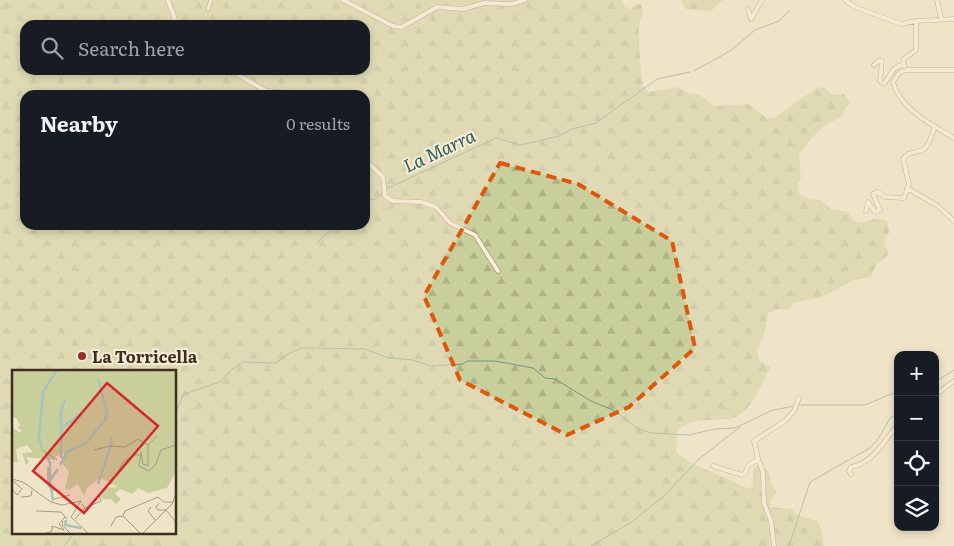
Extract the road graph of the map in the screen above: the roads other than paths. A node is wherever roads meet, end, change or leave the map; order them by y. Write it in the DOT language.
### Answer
graph roads {
  1 [pos="168,0"];
  2 [pos="211,0"];
  3 [pos="343,0"];
  4 [pos="525,0"];
  5 [pos="762,0"];
  6 [pos="845,0"];
  7 [pos="937,0"];
  8 [pos="208,9"];
  9 [pos="748,9"];
  10 [pos="941,18"];
  11 [pos="954,19"];
  12 [pos="175,20"];
  13 [pos="916,21"];
  14 [pos="903,64"];
  15 [pos="874,65"];
  16 [pos="906,70"];
  17 [pos="954,70"];
  18 [pos="239,75"];
  19 [pos="264,90"];
  20 [pos="935,127"];
  21 [pos="954,138"];
  22 [pos="370,165"];
  23 [pos="907,188"];
  24 [pos="866,211"];
  25 [pos="954,221"];
  26 [pos="498,271"];
  27 [pos="954,381"];
  28 [pos="939,392"];
  29 [pos="797,402"];
  30 [pos="894,430"];
  31 [pos="758,459"];
  32 [pos="713,466"];
  33 [pos="851,474"];
  34 [pos="774,546"];
  1 -- 12 [label="street"];
  2 -- 8 [label="street"];
  3 -- 4 [label="street"];
  5 -- 9 [label="street"];
  6 -- 13 [label="street"];
  7 -- 10 [label="street"];
  10 -- 11 [label="street"];
  10 -- 13 [label="street"];
  13 -- 14 [label="street"];
  14 -- 15 [label="street"];
  14 -- 16 [label="street"];
  16 -- 17 [label="street"];
  16 -- 20 [label="street"];
  18 -- 19 [label="street"];
  20 -- 21 [label="street"];
  20 -- 23 [label="street"];
  22 -- 26 [label="street"];
  23 -- 24 [label="street"];
  23 -- 25 [label="street"];
  27 -- 28 [label="street"];
  29 -- 31 [label="street"];
  30 -- 33 [label="street"];
  31 -- 32 [label="street"];
  31 -- 34 [label="street"];
}
